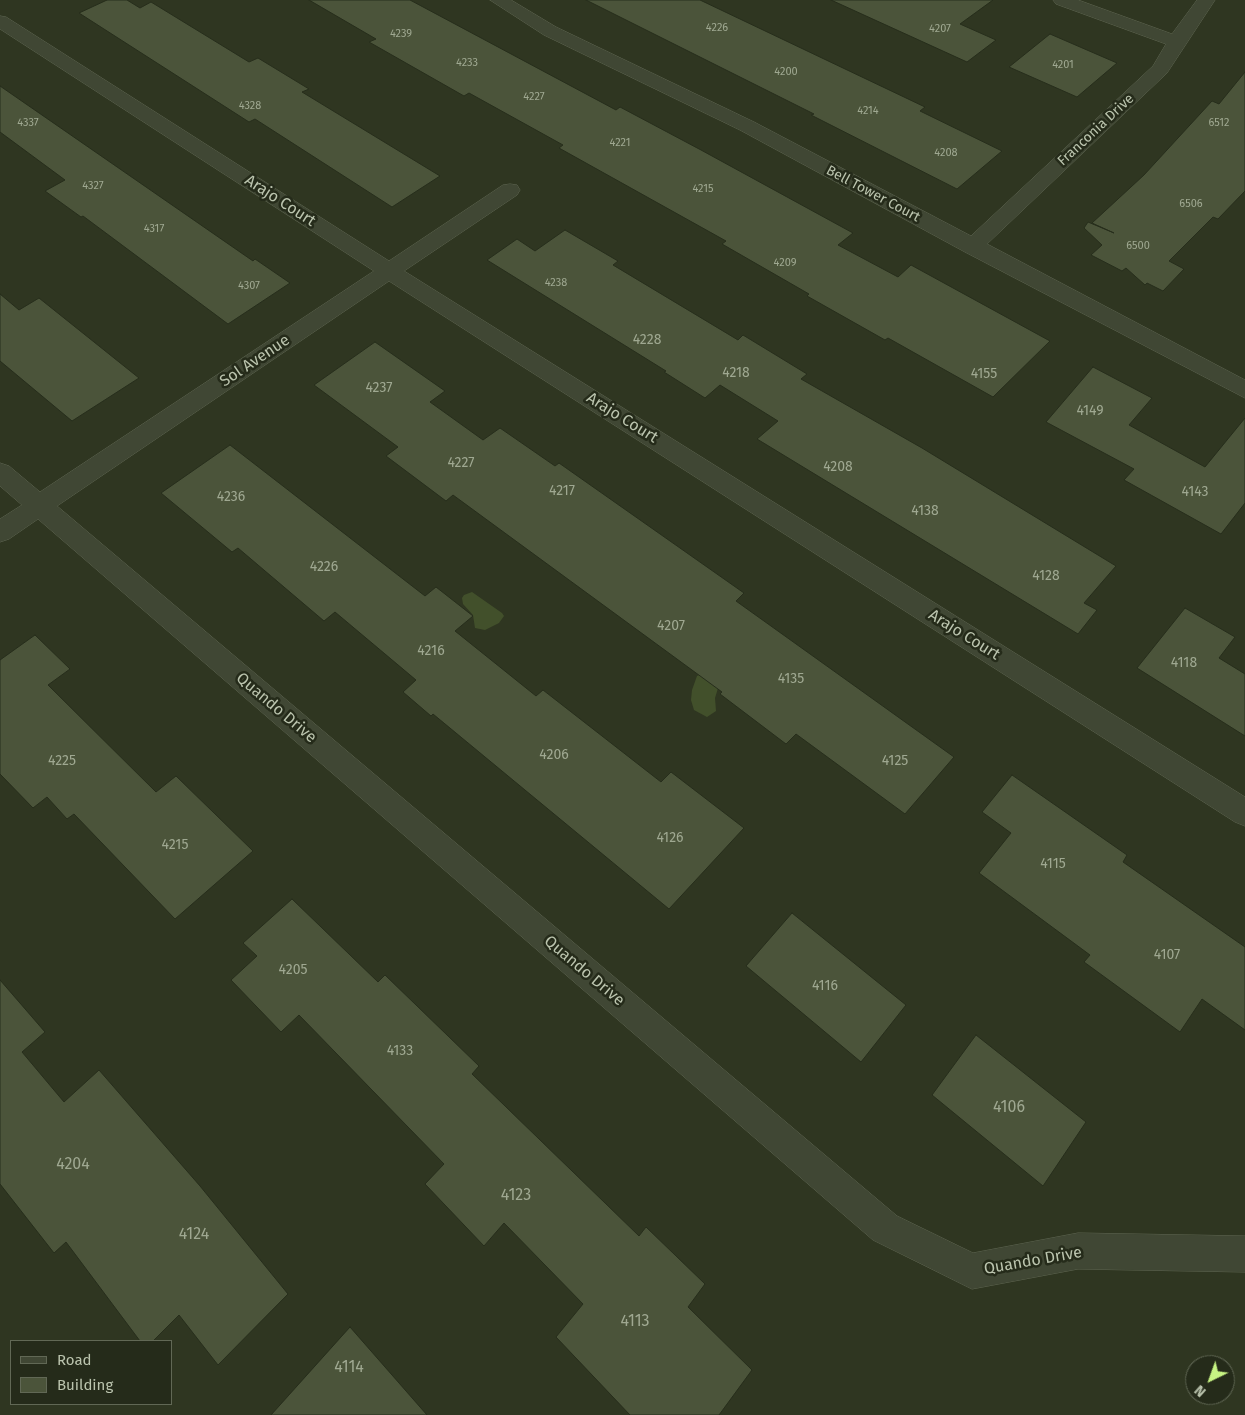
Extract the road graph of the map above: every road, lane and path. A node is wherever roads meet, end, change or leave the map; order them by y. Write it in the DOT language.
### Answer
graph roads {
  1 [pos="499,0"];
  2 [pos="1062,0"];
  3 [pos="1206,0"];
  4 [pos="0,20"];
  5 [pos="1176,42"];
  6 [pos="510,190"];
  7 [pos="972,247"];
  8 [pos="389,271"];
  9 [pos="1245,390"];
  10 [pos="0,472"];
  11 [pos="38,506"];
  12 [pos="0,532"];
  13 [pos="1245,813"];
  14 [pos="1245,1254"];
  1 -- 7 [label="street, Bell Tower Court"];
  2 -- 5 [label="street"];
  3 -- 5 [label="street, Franconia Drive"];
  4 -- 8 [label="street, Arajo Court"];
  5 -- 7 [label="street, Franconia Drive"];
  6 -- 8 [label="street, Sol Avenue"];
  7 -- 9 [label="street, Bell Tower Court"];
  8 -- 11 [label="street, Sol Avenue"];
  8 -- 13 [label="street, Arajo Court"];
  10 -- 11 [label="street, Quando Drive"];
  11 -- 12 [label="street, Sol Avenue"];
  11 -- 14 [label="street, Quando Drive"];
}
